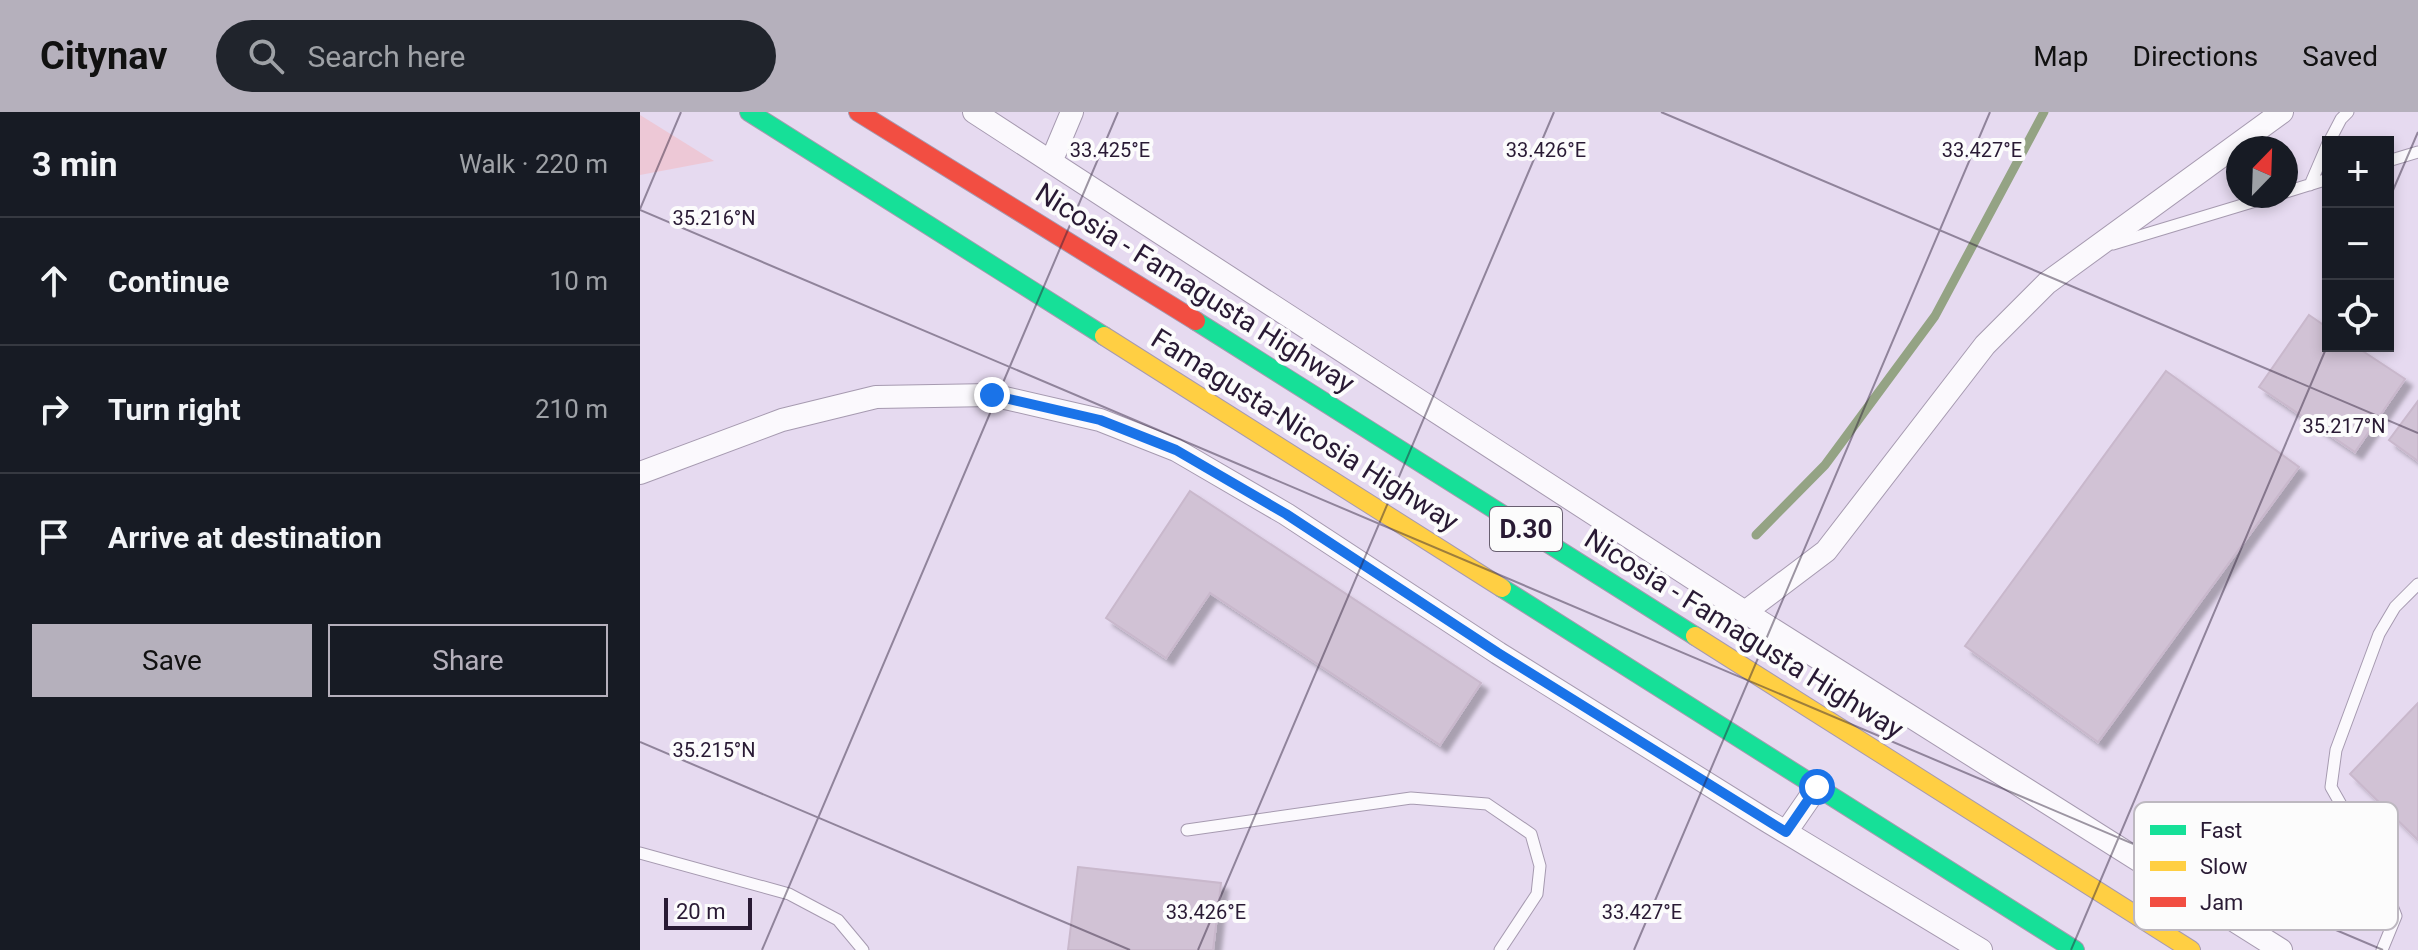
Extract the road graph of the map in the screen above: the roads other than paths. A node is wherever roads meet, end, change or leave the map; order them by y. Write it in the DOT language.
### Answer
graph roads {
  1 [pos="749,112"];
  2 [pos="858,112"];
  3 [pos="974,112"];
  4 [pos="1072,112"];
  5 [pos="2282,112"];
  6 [pos="2348,112"];
  7 [pos="2332,136"];
  8 [pos="2418,152"];
  9 [pos="2322,157"];
  10 [pos="2394,159"];
  11 [pos="1051,162"];
  12 [pos="2322,181"];
  13 [pos="2310,185"];
  14 [pos="2298,188"];
  15 [pos="2232,208"];
  16 [pos="2097,249"];
  17 [pos="640,473"];
  18 [pos="2418,584"];
  19 [pos="1745,612"];
  20 [pos="1817,787"];
  21 [pos="2340,802"];
  22 [pos="1187,830"];
  23 [pos="1786,832"];
  24 [pos="640,853"];
  25 [pos="2134,857"];
  26 [pos="2134,914"];
  27 [pos="2159,930"];
  28 [pos="2249,930"];
  29 [pos="2390,930"];
  30 [pos="863,950"];
  31 [pos="1500,950"];
  32 [pos="1981,950"];
  33 [pos="2075,950"];
  34 [pos="2191,950"];
  35 [pos="2281,950"];
  36 [pos="2382,950"];
  1 -- 20 [label="highway, Famagusta-Nicosia Highway / D.30"];
  2 -- 26 [label="highway, Nicosia - Famagusta Highway / D.30"];
  3 -- 11 [label="street"];
  4 -- 11 [label="street"];
  5 -- 16 [label="street"];
  6 -- 7 [label="lane"];
  8 -- 10 [label="lane"];
  9 -- 13 [label="lane"];
  11 -- 19 [label="street"];
  12 -- 13 [label="lane"];
  13 -- 14 [label="lane"];
  15 -- 16 [label="lane"];
  16 -- 19 [label="street"];
  17 -- 23 [label="street"];
  18 -- 21 [label="lane"];
  19 -- 25 [label="street"];
  20 -- 23 [label="street"];
  20 -- 33 [label="highway, Famagusta-Nicosia Highway / D.30"];
  22 -- 31 [label="lane"];
  23 -- 32 [label="street"];
  24 -- 30 [label="lane"];
  27 -- 34 [label="highway, Nicosia - Famagusta Highway / D.30"];
  28 -- 35 [label="street"];
  29 -- 36 [label="lane"];
}
